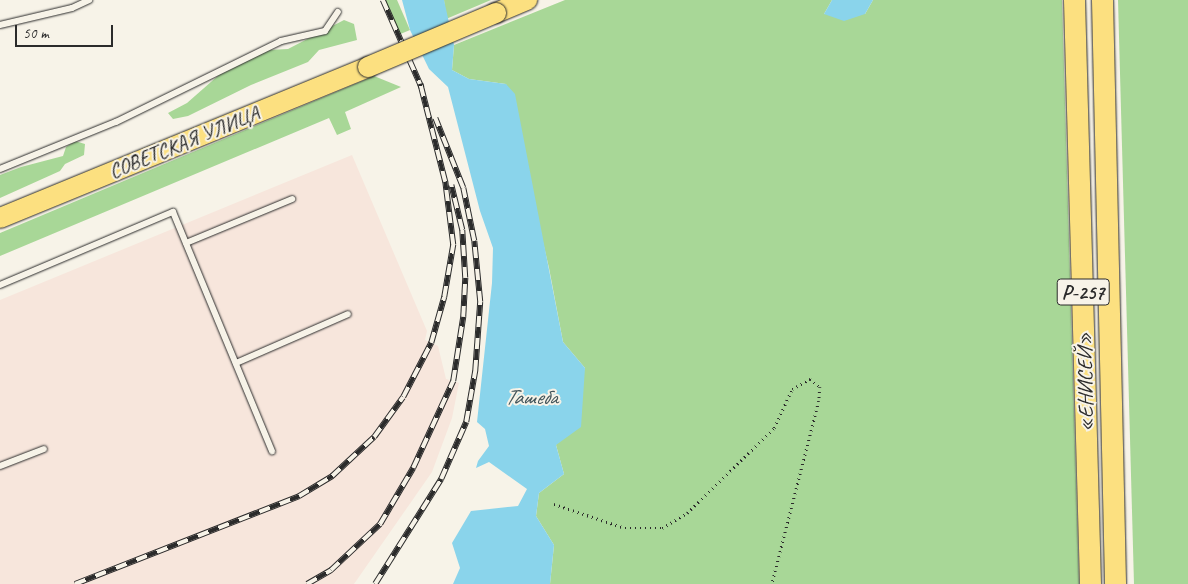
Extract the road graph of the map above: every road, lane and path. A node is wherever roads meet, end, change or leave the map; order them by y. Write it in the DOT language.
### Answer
graph roads {
  1 [pos="89,0"];
  2 [pos="527,0"];
  3 [pos="1074,0"];
  4 [pos="1102,0"];
  5 [pos="338,12"];
  6 [pos="0,25"];
  7 [pos="0,169"];
  8 [pos="292,199"];
  9 [pos="0,218"];
  10 [pos="186,243"];
  11 [pos="0,285"];
  12 [pos="348,314"];
  13 [pos="236,363"];
  14 [pos="44,448"];
  15 [pos="272,451"];
  16 [pos="0,466"];
  17 [pos="554,504"];
  18 [pos="772,584"];
  19 [pos="1090,584"];
  20 [pos="1115,584"];
  1 -- 6 [label="lane"];
  2 -- 9 [label="main road, СОВЕТСКАЯ УЛИЦА, bridge"];
  3 -- 19 [label="highway, «ЕНИСЕЙ» / Р-257"];
  4 -- 20 [label="highway, «ЕНИСЕЙ» / Р-257"];
  5 -- 7 [label="lane"];
  8 -- 10 [label="lane"];
  10 -- 11 [label="lane"];
  10 -- 13 [label="lane"];
  12 -- 13 [label="lane"];
  13 -- 15 [label="lane"];
  14 -- 16 [label="lane"];
  17 -- 18 [label="path"];
}
